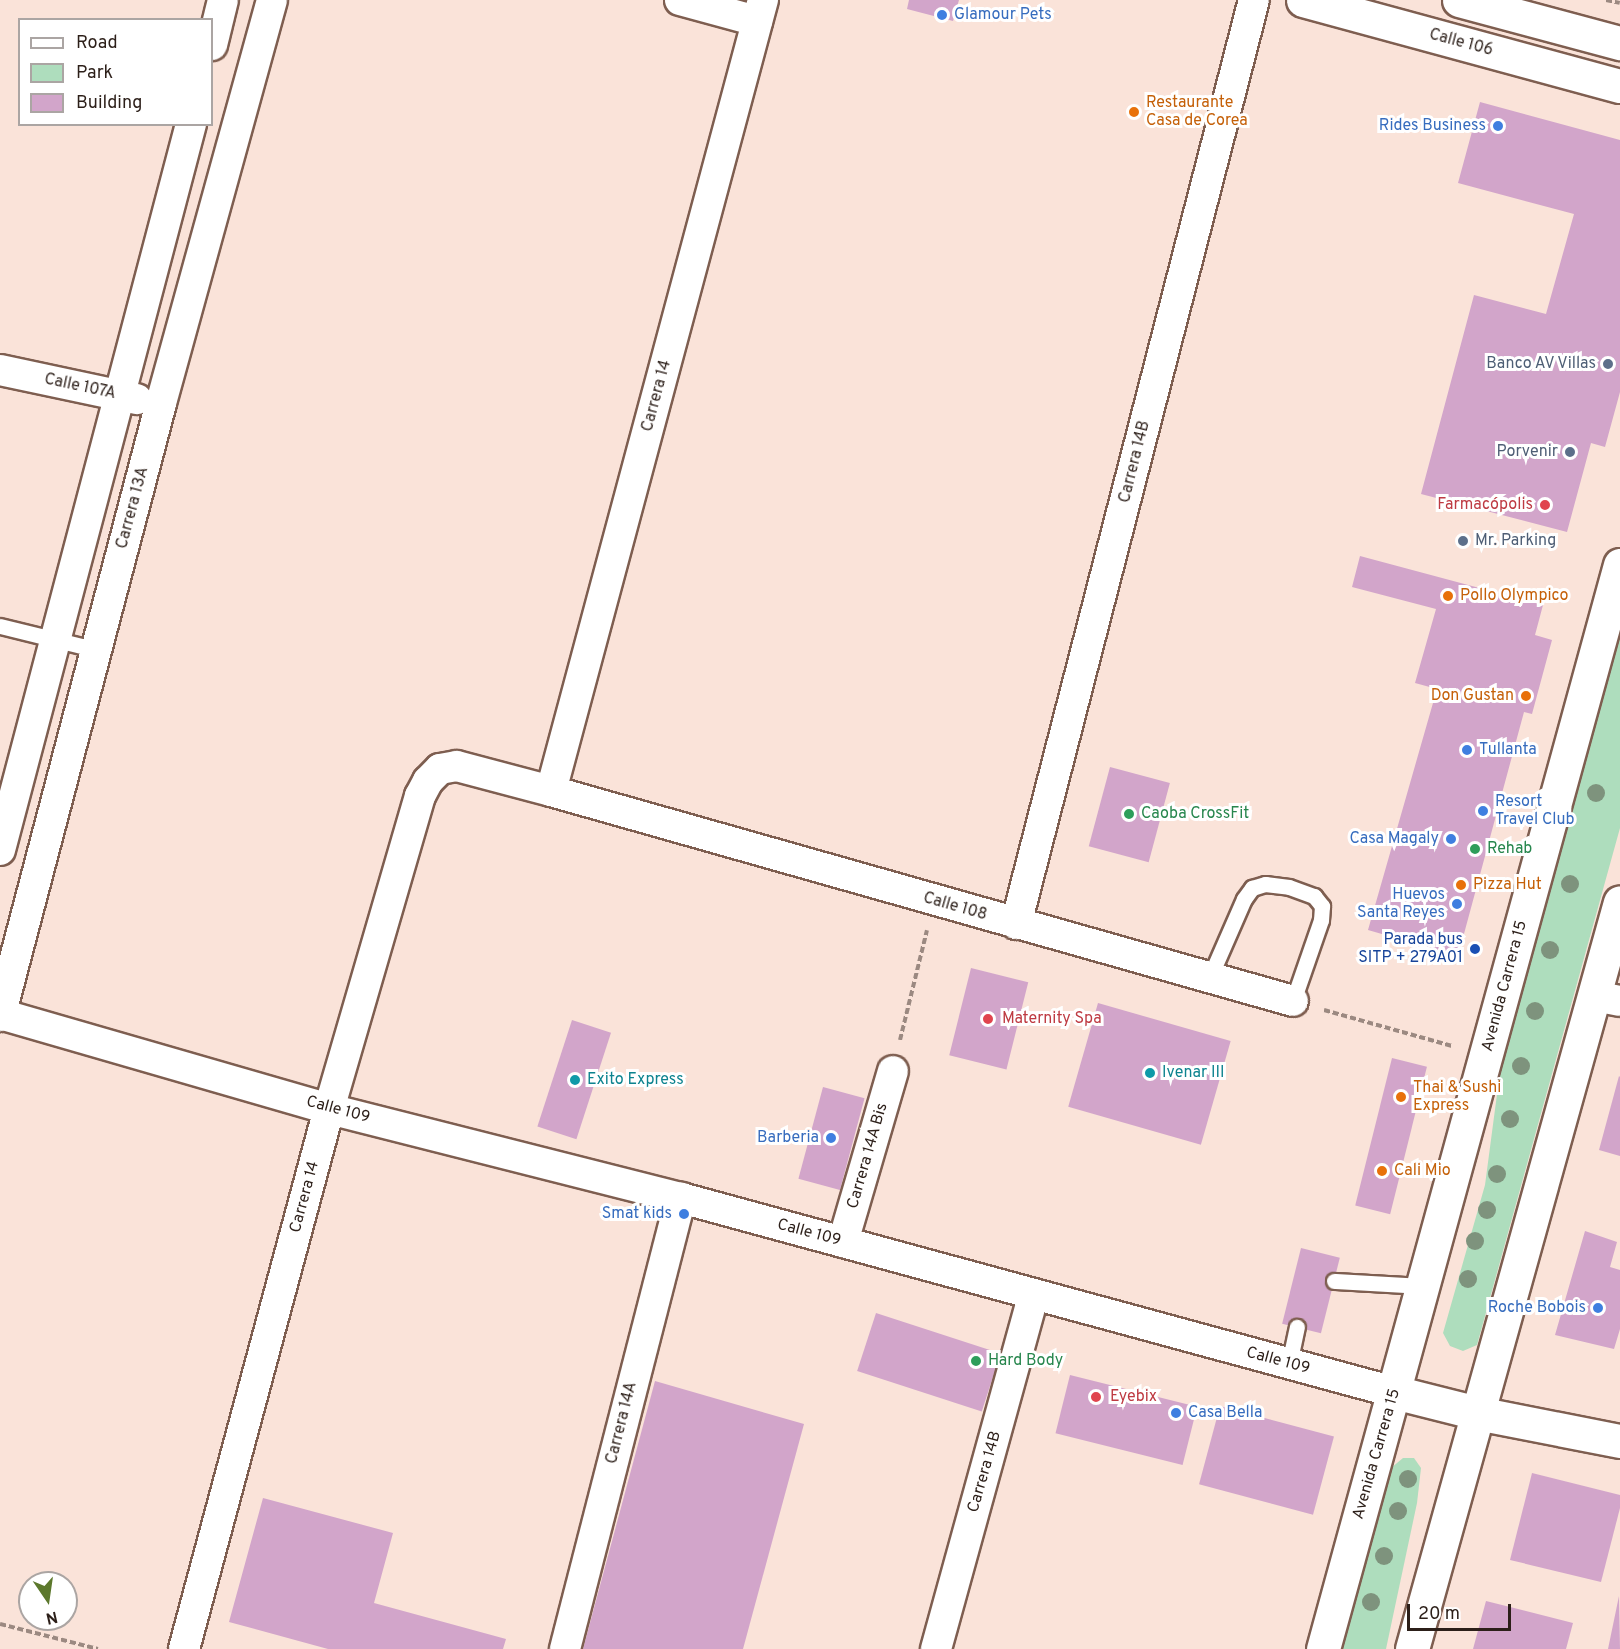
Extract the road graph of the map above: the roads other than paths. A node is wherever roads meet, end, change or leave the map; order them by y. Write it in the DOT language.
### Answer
graph roads {
  1 [pos="223,0"];
  2 [pos="272,0"];
  3 [pos="680,0"];
  4 [pos="1254,0"];
  5 [pos="1303,0"];
  6 [pos="1459,0"];
  7 [pos="760,11"];
  8 [pos="213,41"];
  9 [pos="1620,43"];
  10 [pos="1620,86"];
  11 [pos="190,126"];
  12 [pos="0,370"];
  13 [pos="120,395"];
  14 [pos="161,403"];
  15 [pos="1620,565"];
  16 [pos="0,626"];
  17 [pos="56,639"];
  18 [pos="98,650"];
  19 [pos="457,766"];
  20 [pos="551,791"];
  21 [pos="0,850"];
  22 [pos="1620,902"];
  23 [pos="1016,924"];
  24 [pos="1209,979"];
  25 [pos="1607,998"];
  26 [pos="1293,1001"];
  27 [pos="0,1015"];
  28 [pos="892,1071"];
  29 [pos="329,1108"];
  30 [pos="681,1198"];
  31 [pos="843,1242"];
  32 [pos="1334,1281"];
  33 [pos="1424,1286"];
  34 [pos="1034,1294"];
  35 [pos="1297,1327"];
  36 [pos="1289,1364"];
  37 [pos="1394,1392"];
  38 [pos="1477,1413"];
  39 [pos="1620,1441"];
  40 [pos="184,1649"];
  41 [pos="565,1649"];
  42 [pos="936,1649"];
  43 [pos="1323,1649"];
  44 [pos="1412,1649"];
  1 -- 8 [label="street"];
  2 -- 14 [label="street, Carrera 13A"];
  3 -- 7 [label="street"];
  4 -- 23 [label="street, Carrera 14B"];
  5 -- 10 [label="main road, Calle 106"];
  6 -- 9 [label="main road"];
  7 -- 20 [label="street, Carrera 14"];
  11 -- 13 [label="street"];
  12 -- 13 [label="street, Calle 107A"];
  13 -- 14 [label="street, Calle 107A"];
  13 -- 17 [label="street"];
  14 -- 18 [label="street, Carrera 13A"];
  15 -- 33 [label="main road, Avenida Carrera 15"];
  16 -- 17 [label="lane"];
  17 -- 18 [label="lane"];
  17 -- 21 [label="street"];
  18 -- 27 [label="street, Carrera 13A"];
  19 -- 20 [label="street, Calle 108"];
  19 -- 29 [label="street, Carrera 14"];
  20 -- 23 [label="street, Calle 108"];
  22 -- 25 [label="main road"];
  23 -- 24 [label="street, Calle 108"];
  24 -- 26 [label="street, Calle 108"];
  24 -- 26 [label="lane"];
  25 -- 38 [label="main road"];
  27 -- 29 [label="street, Calle 109"];
  28 -- 31 [label="street, Carrera 14A Bis"];
  29 -- 30 [label="street, Calle 109"];
  29 -- 40 [label="street, Carrera 14"];
  30 -- 31 [label="street, Calle 109"];
  30 -- 41 [label="street, Carrera 14A"];
  31 -- 34 [label="street, Calle 109"];
  32 -- 33 [label="lane"];
  33 -- 37 [label="main road, Avenida Carrera 15"];
  34 -- 36 [label="street, Calle 109"];
  34 -- 42 [label="street, Carrera 14B"];
  35 -- 36 [label="lane"];
  36 -- 37 [label="street, Calle 109"];
  37 -- 38 [label="main road, Calle 109"];
  37 -- 43 [label="main road, Avenida Carrera 15"];
  38 -- 39 [label="main road, Calle 109"];
  38 -- 44 [label="main road"];
}
